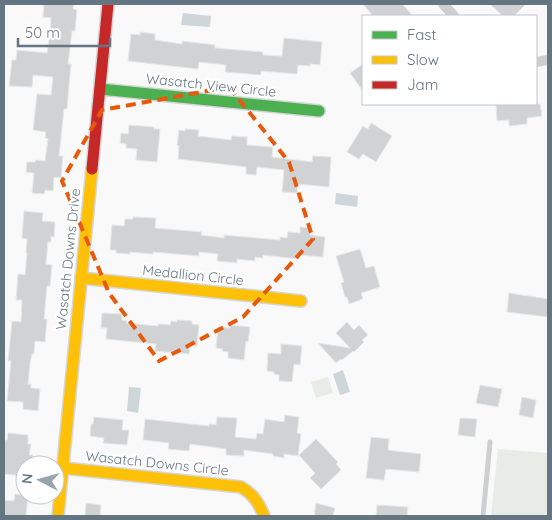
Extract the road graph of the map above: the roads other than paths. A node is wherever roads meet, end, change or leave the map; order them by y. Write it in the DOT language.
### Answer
graph roads {
  1 [pos="108,4"];
  2 [pos="443,4"];
  3 [pos="453,15"];
  4 [pos="100,89"];
  5 [pos="318,110"];
  6 [pos="81,278"];
  7 [pos="301,301"];
  8 [pos="490,442"];
  9 [pos="64,455"];
  10 [pos="65,468"];
  11 [pos="264,516"];
  12 [pos="482,516"];
  1 -- 4 [label="street, Wasatch Downs Drive"];
  2 -- 3 [label="street"];
  4 -- 5 [label="street, Wasatch View Circle"];
  4 -- 6 [label="street, Wasatch Downs Drive"];
  6 -- 7 [label="street, Medallion Circle"];
  6 -- 9 [label="street, Wasatch Downs Drive"];
  8 -- 12 [label="lane"];
  10 -- 11 [label="street, Wasatch Downs Circle"];
}
